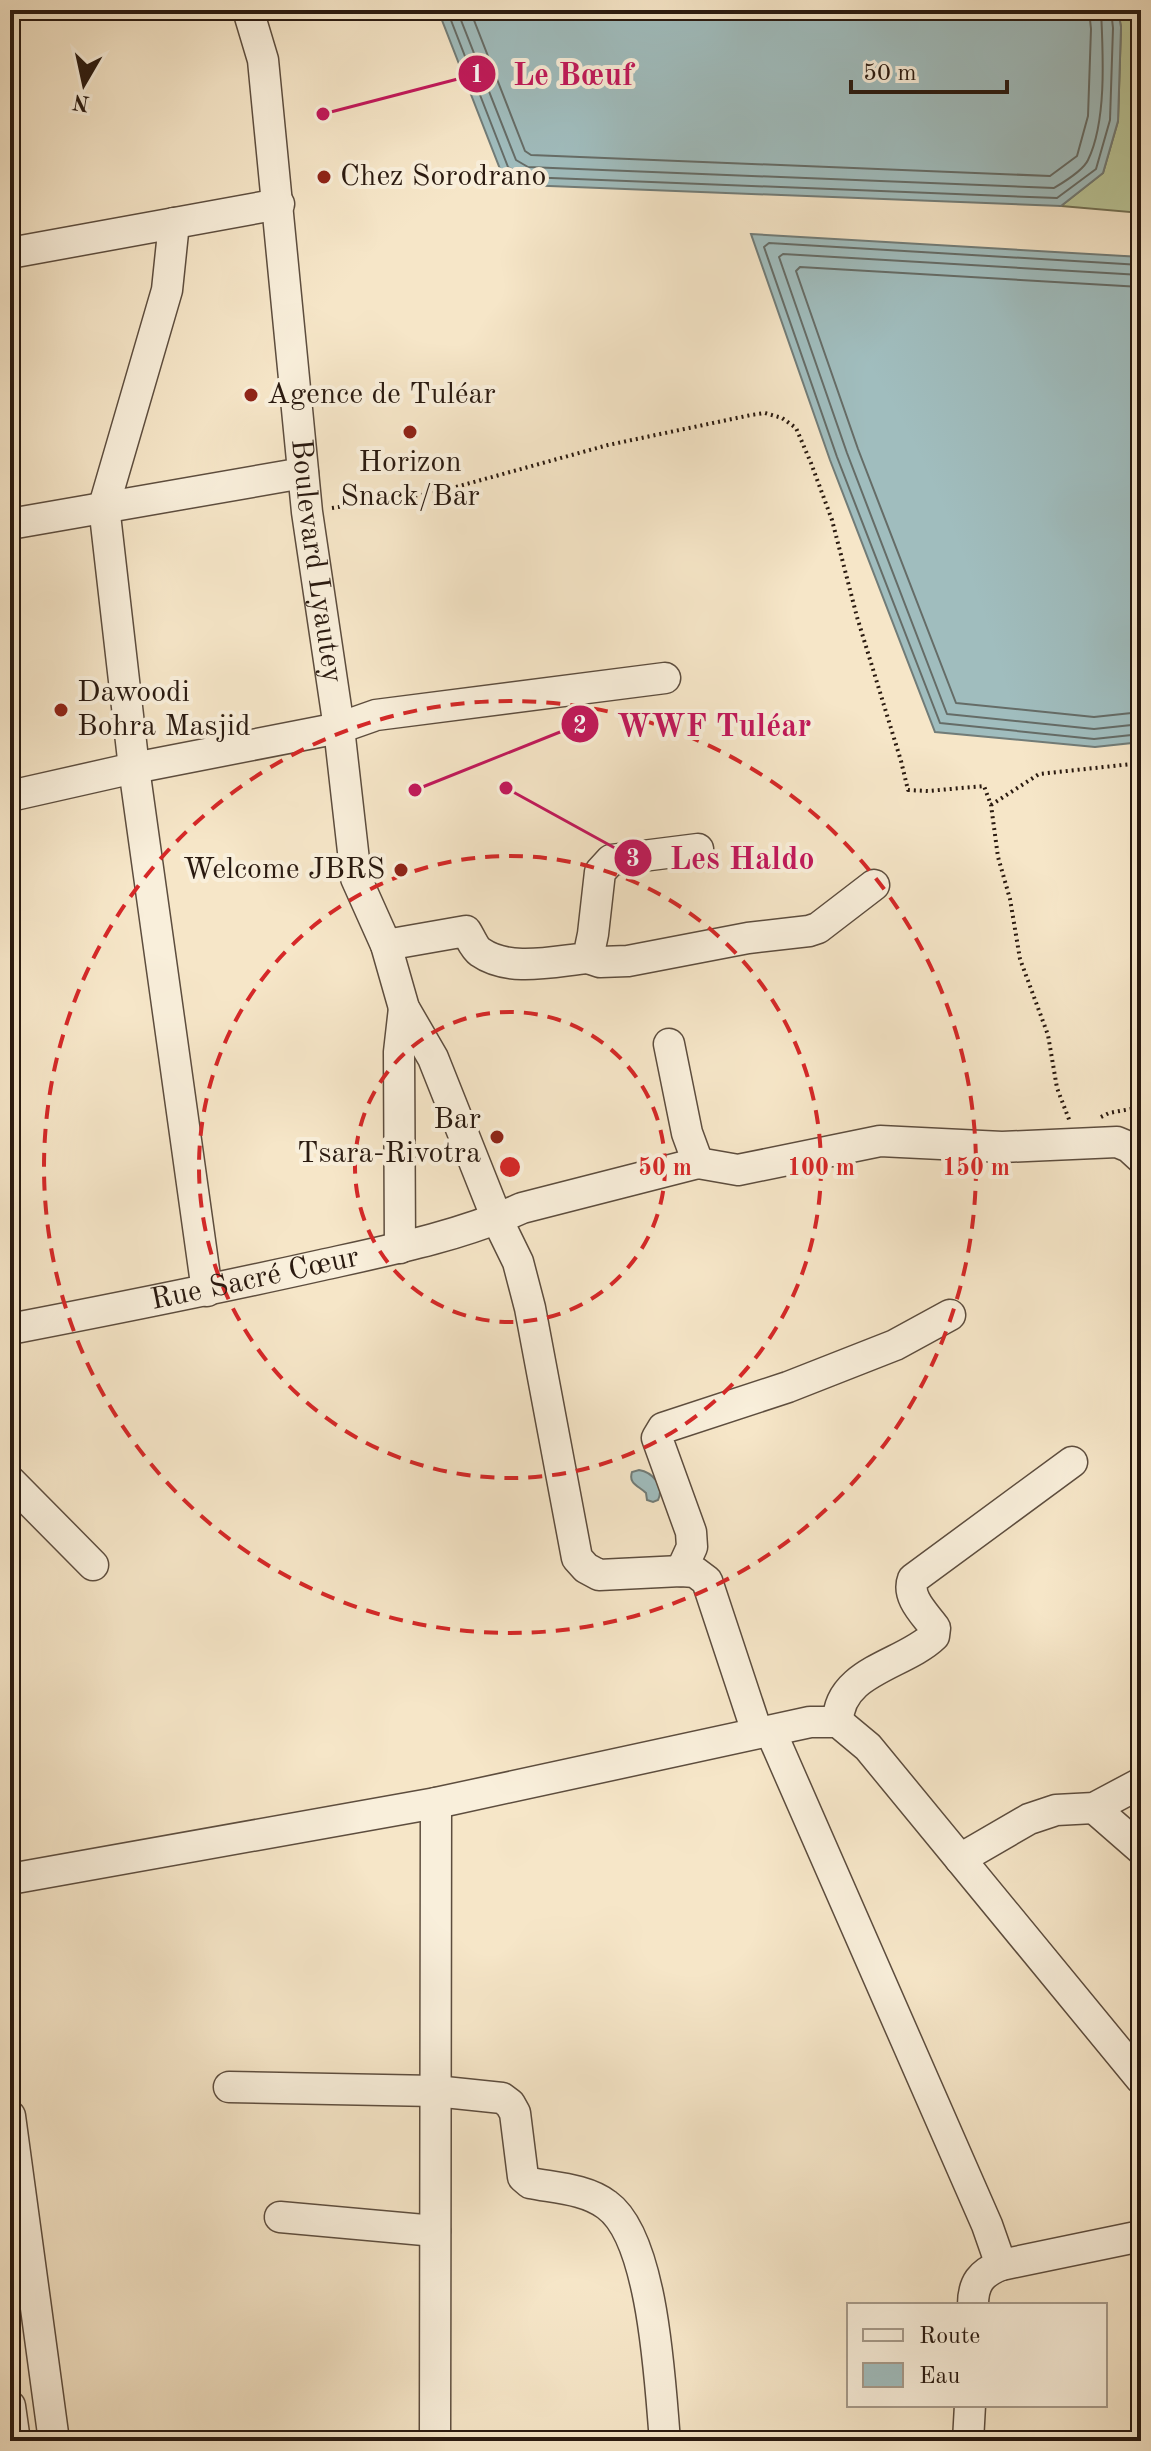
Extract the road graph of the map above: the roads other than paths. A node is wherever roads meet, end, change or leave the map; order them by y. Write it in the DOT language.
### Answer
graph roads {
  1 [pos="248,10"];
  2 [pos="279,204"];
  3 [pos="174,223"];
  4 [pos="10,253"];
  5 [pos="303,473"];
  6 [pos="104,506"];
  7 [pos="10,524"];
  8 [pos="665,678"];
  9 [pos="339,728"];
  10 [pos="134,768"];
  11 [pos="10,796"];
  12 [pos="698,849"];
  13 [pos="874,885"];
  14 [pos="386,945"];
  15 [pos="588,958"];
  16 [pos="404,1008"];
  17 [pos="669,1044"];
  18 [pos="1141,1158"];
  19 [pos="698,1163"];
  20 [pos="497,1219"];
  21 [pos="400,1248"];
  22 [pos="207,1291"];
  23 [pos="950,1315"];
  24 [pos="10,1329"];
  25 [pos="1072,1462"];
  26 [pos="10,1481"];
  27 [pos="93,1565"];
  28 [pos="681,1571"];
  29 [pos="838,1722"];
  30 [pos="764,1732"];
  31 [pos="1141,1783"];
  32 [pos="436,1803"];
  33 [pos="1094,1808"];
  34 [pos="1141,1849"];
  35 [pos="960,1859"];
  36 [pos="10,1879"];
  37 [pos="1141,2079"];
  38 [pos="229,2087"];
  39 [pos="435,2091"];
  40 [pos="10,2116"];
  41 [pos="280,2217"];
  42 [pos="435,2231"];
  43 [pos="1141,2236"];
  44 [pos="1001,2265"];
  45 [pos="973,2303"];
  46 [pos="10,2406"];
  47 [pos="970,2407"];
  48 [pos="15,2441"];
  49 [pos="54,2441"];
  50 [pos="435,2441"];
  51 [pos="665,2441"];
  52 [pos="968,2441"];
  1 -- 2 [label="street, Boulevard Lyautey"];
  2 -- 3 [label="street"];
  2 -- 5 [label="street, Boulevard Lyautey"];
  3 -- 4 [label="street"];
  3 -- 6 [label="street"];
  5 -- 6 [label="street"];
  5 -- 9 [label="street, Boulevard Lyautey"];
  6 -- 7 [label="street"];
  6 -- 10 [label="street"];
  8 -- 9 [label="street"];
  9 -- 10 [label="street"];
  9 -- 14 [label="street, Boulevard Lyautey"];
  10 -- 11 [label="street"];
  10 -- 22 [label="street"];
  12 -- 15 [label="street"];
  13 -- 15 [label="street"];
  14 -- 15 [label="street"];
  14 -- 16 [label="street, Boulevard Lyautey"];
  16 -- 20 [label="street, Boulevard Lyautey"];
  16 -- 21 [label="street, Boulevard Lyautey"];
  17 -- 19 [label="street"];
  18 -- 19 [label="street"];
  19 -- 20 [label="street, Rue Sacré Cœur"];
  20 -- 21 [label="street, Rue Sacré Cœur"];
  20 -- 28 [label="street, Boulevard Lyautey"];
  21 -- 22 [label="street, Rue Sacré Cœur"];
  22 -- 24 [label="street, Rue Sacré Cœur"];
  23 -- 28 [label="street"];
  25 -- 29 [label="street"];
  26 -- 27 [label="street"];
  28 -- 30 [label="street"];
  29 -- 30 [label="street"];
  29 -- 35 [label="street"];
  30 -- 32 [label="street"];
  30 -- 44 [label="street"];
  31 -- 33 [label="street"];
  32 -- 36 [label="street"];
  32 -- 39 [label="street"];
  33 -- 34 [label="street"];
  33 -- 35 [label="street"];
  35 -- 37 [label="street"];
  38 -- 39 [label="street"];
  39 -- 42 [label="street"];
  39 -- 51 [label="street"];
  40 -- 49 [label="street"];
  41 -- 42 [label="street"];
  42 -- 50 [label="street"];
  43 -- 44 [label="street"];
  44 -- 45 [label="street"];
  46 -- 48 [label="street"];
  47 -- 52 [label="street"];
}
